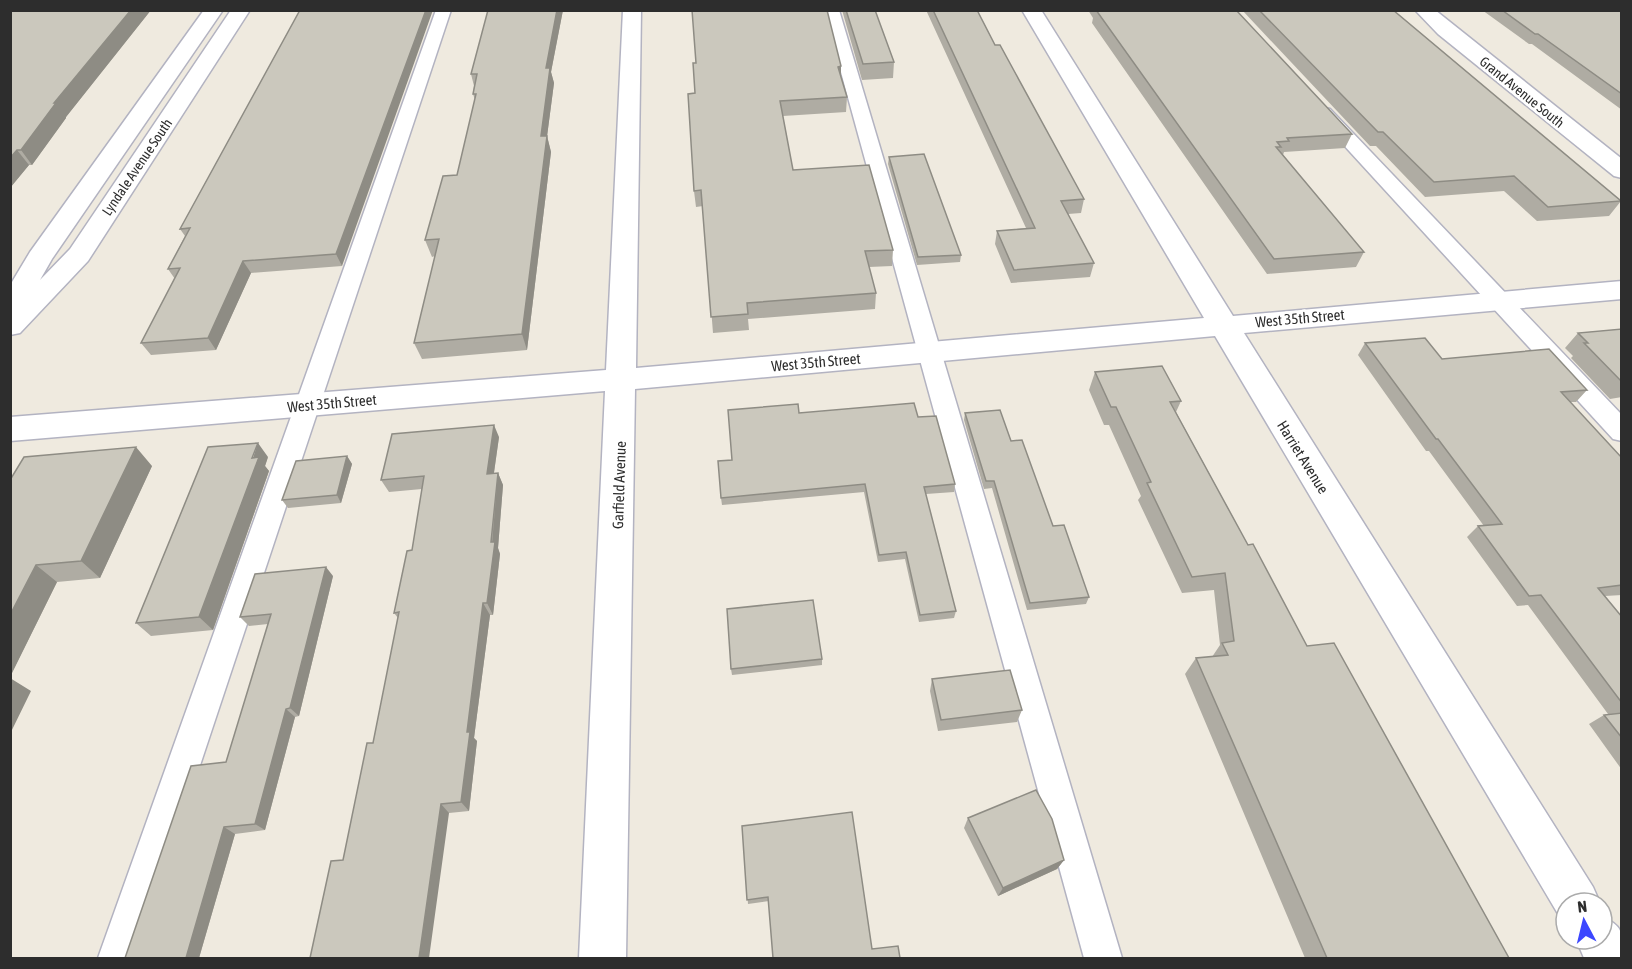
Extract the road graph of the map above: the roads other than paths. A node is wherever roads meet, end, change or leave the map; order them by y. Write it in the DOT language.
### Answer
graph roads {
  1 [pos="214,10"];
  2 [pos="241,10"];
  3 [pos="444,10"];
  4 [pos="632,10"];
  5 [pos="831,10"];
  6 [pos="1031,10"];
  7 [pos="1424,10"];
  8 [pos="1310,98"];
  9 [pos="1622,171"];
  10 [pos="1622,291"];
  11 [pos="1499,302"];
  12 [pos="15,320"];
  13 [pos="1222,325"];
  14 [pos="929,352"];
  15 [pos="622,379"];
  16 [pos="309,405"];
  17 [pos="10,429"];
  18 [pos="1622,432"];
  19 [pos="1570,891"];
  20 [pos="117,958"];
  21 [pos="603,958"];
  22 [pos="1103,958"];
  1 -- 12 [label="street, Lyndale Avenue South"];
  2 -- 12 [label="street, Lyndale Avenue South"];
  3 -- 16 [label="lane"];
  4 -- 15 [label="street, Garfield Avenue"];
  5 -- 14 [label="lane"];
  6 -- 13 [label="street, Harriet Avenue"];
  7 -- 9 [label="street, Grand Avenue South"];
  8 -- 11 [label="lane"];
  10 -- 11 [label="street, West 35th Street"];
  11 -- 13 [label="street, West 35th Street"];
  11 -- 18 [label="lane"];
  13 -- 14 [label="street, West 35th Street"];
  13 -- 19 [label="street, Harriet Avenue"];
  14 -- 15 [label="street, West 35th Street"];
  14 -- 22 [label="lane"];
  15 -- 16 [label="street, West 35th Street"];
  15 -- 21 [label="street, Garfield Avenue"];
  16 -- 17 [label="street, West 35th Street"];
  16 -- 20 [label="lane"];
}
